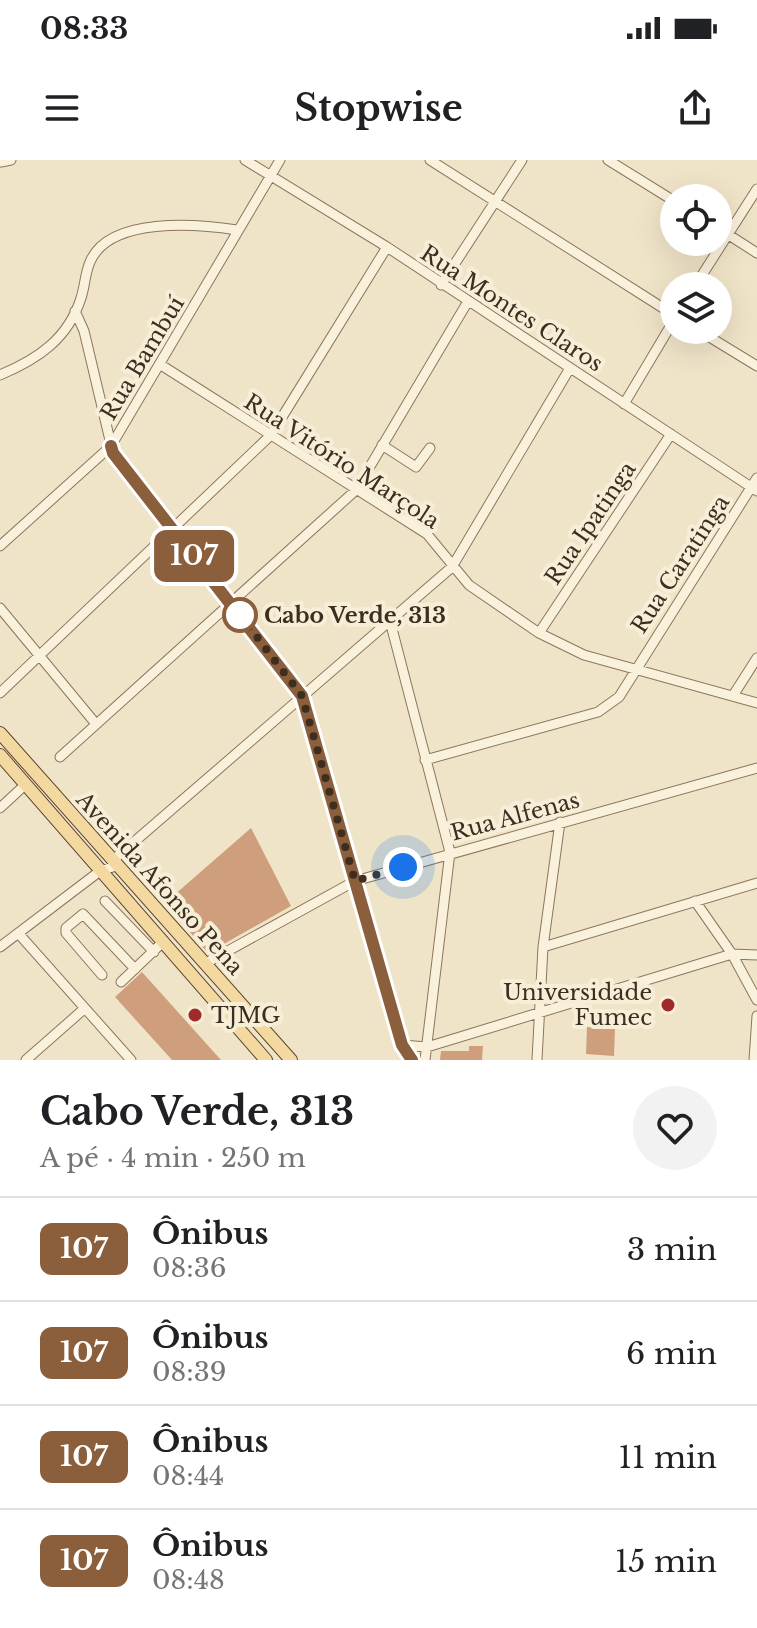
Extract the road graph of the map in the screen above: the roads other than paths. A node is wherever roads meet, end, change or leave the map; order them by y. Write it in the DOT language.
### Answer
graph roads {
  1 [pos="11,160"];
  2 [pos="245,160"];
  3 [pos="280,160"];
  4 [pos="430,160"];
  5 [pos="522,160"];
  6 [pos="608,160"];
  7 [pos="0,163"];
  8 [pos="272,173"];
  9 [pos="757,189"];
  10 [pos="660,192"];
  11 [pos="494,201"];
  12 [pos="732,220"];
  13 [pos="237,230"];
  14 [pos="732,237"];
  15 [pos="387,247"];
  16 [pos="757,253"];
  17 [pos="441,285"];
  18 [pos="467,303"];
  19 [pos="660,308"];
  20 [pos="75,311"];
  21 [pos="660,341"];
  22 [pos="721,344"];
  23 [pos="161,365"];
  24 [pos="757,366"];
  25 [pos="570,368"];
  26 [pos="0,375"];
  27 [pos="624,404"];
  28 [pos="671,434"];
  29 [pos="271,435"];
  30 [pos="382,445"];
  31 [pos="111,446"];
  32 [pos="430,448"];
  33 [pos="757,478"];
  34 [pos="754,489"];
  35 [pos="356,490"];
  36 [pos="173,529"];
  37 [pos="0,546"];
  38 [pos="452,567"];
  39 [pos="230,602"];
  40 [pos="0,608"];
  41 [pos="390,621"];
  42 [pos="539,633"];
  43 [pos="39,656"];
  44 [pos="757,658"];
  45 [pos="634,671"];
  46 [pos="0,693"];
  47 [pos="734,694"];
  48 [pos="302,696"];
  49 [pos="757,703"];
  50 [pos="96,724"];
  51 [pos="0,733"];
  52 [pos="0,755"];
  53 [pos="60,757"];
  54 [pos="425,760"];
  55 [pos="757,768"];
  56 [pos="26,784"];
  57 [pos="0,808"];
  58 [pos="560,822"];
  59 [pos="450,852"];
  60 [pos="114,864"];
  61 [pos="100,871"];
  62 [pos="355,881"];
  63 [pos="757,883"];
  64 [pos="105,901"];
  65 [pos="695,901"];
  66 [pos="18,933"];
  67 [pos="164,941"];
  68 [pos="0,947"];
  69 [pos="543,947"];
  70 [pos="154,952"];
  71 [pos="732,954"];
  72 [pos="757,955"];
  73 [pos="206,963"];
  74 [pos="135,969"];
  75 [pos="102,975"];
  76 [pos="121,982"];
  77 [pos="757,1000"];
  78 [pos="84,1009"];
  79 [pos="541,1011"];
  80 [pos="757,1016"];
  81 [pos="402,1045"];
  82 [pos="427,1047"];
  83 [pos="279,1048"];
  84 [pos="266,1059"];
  85 [pos="26,1060"];
  86 [pos="131,1060"];
  87 [pos="291,1060"];
  88 [pos="412,1060"];
  89 [pos="425,1060"];
  90 [pos="537,1060"];
  91 [pos="754,1060"];
  1 -- 7 [label="street"];
  2 -- 8 [label="street, Rua Montes Claros"];
  3 -- 8 [label="street, Rua Bambuí"];
  4 -- 11 [label="street"];
  5 -- 11 [label="street"];
  6 -- 10 [label="street"];
  8 -- 13 [label="street, Rua Bambuí"];
  8 -- 15 [label="street, Rua Montes Claros"];
  9 -- 12 [label="street"];
  11 -- 17 [label="street"];
  11 -- 19 [label="street"];
  13 -- 20 [label="street"];
  13 -- 23 [label="street, Rua Bambuí"];
  14 -- 16 [label="street"];
  15 -- 17 [label="street, Rua Montes Claros"];
  15 -- 29 [label="street"];
  17 -- 18 [label="street, Rua Montes Claros"];
  18 -- 25 [label="street, Rua Montes Claros"];
  18 -- 30 [label="street"];
  20 -- 26 [label="street"];
  20 -- 31 [label="street"];
  21 -- 27 [label="street"];
  22 -- 24 [label="street"];
  23 -- 29 [label="street, Rua Vitório Marçola"];
  23 -- 31 [label="street, Rua Bambuí"];
  25 -- 27 [label="street, Rua Montes Claros"];
  25 -- 38 [label="street"];
  27 -- 28 [label="street, Rua Montes Claros"];
  28 -- 34 [label="street, Rua Montes Claros"];
  28 -- 42 [label="street, Rua Ipatinga"];
  29 -- 35 [label="street, Rua Vitório Marçola"];
  29 -- 36 [label="street"];
  30 -- 32 [label="street"];
  30 -- 35 [label="street"];
  31 -- 36 [label="street"];
  31 -- 37 [label="street, Rua Bambuí"];
  33 -- 34 [label="street, Rua Caratinga"];
  34 -- 45 [label="street, Rua Caratinga"];
  35 -- 38 [label="street, Rua Vitório Marçola"];
  35 -- 39 [label="street"];
  36 -- 39 [label="street"];
  36 -- 43 [label="street"];
  38 -- 41 [label="street"];
  38 -- 42 [label="street, Rua Vitório Marçola"];
  39 -- 48 [label="street"];
  39 -- 50 [label="street"];
  40 -- 43 [label="street"];
  41 -- 48 [label="street"];
  41 -- 54 [label="street"];
  42 -- 45 [label="street, Rua Vitório Marçola"];
  43 -- 46 [label="street"];
  43 -- 50 [label="street"];
  44 -- 47 [label="street"];
  45 -- 47 [label="street, Rua Vitório Marçola"];
  45 -- 54 [label="street, Rua Caratinga"];
  47 -- 49 [label="street, Rua Vitório Marçola"];
  48 -- 60 [label="street"];
  48 -- 62 [label="street"];
  50 -- 53 [label="street"];
  51 -- 60 [label="main road, Avenida Afonso Pena"];
  52 -- 56 [label="main road, Avenida Afonso Pena"];
  54 -- 59 [label="street"];
  55 -- 58 [label="street, Rua Alfenas"];
  56 -- 57 [label="street"];
  56 -- 61 [label="main road, Avenida Afonso Pena"];
  58 -- 59 [label="street, Rua Alfenas"];
  58 -- 69 [label="street"];
  59 -- 62 [label="street, Rua Alfenas"];
  59 -- 82 [label="street"];
  60 -- 61 [label="street"];
  60 -- 73 [label="main road, Avenida Afonso Pena"];
  61 -- 66 [label="street"];
  61 -- 67 [label="main road, Avenida Afonso Pena"];
  62 -- 73 [label="street, Rua Alfenas"];
  62 -- 81 [label="street"];
  63 -- 65 [label="street"];
  64 -- 70 [label="street"];
  65 -- 69 [label="street"];
  65 -- 71 [label="street"];
  66 -- 68 [label="street"];
  66 -- 78 [label="street"];
  67 -- 70 [label="street"];
  67 -- 84 [label="main road, Avenida Afonso Pena"];
  69 -- 79 [label="street"];
  70 -- 74 [label="street"];
  71 -- 72 [label="street"];
  71 -- 77 [label="street"];
  71 -- 79 [label="street"];
  73 -- 83 [label="main road, Avenida Afonso Pena"];
  74 -- 75 [label="street"];
  74 -- 76 [label="street"];
  78 -- 85 [label="street"];
  78 -- 86 [label="street"];
  79 -- 82 [label="street"];
  79 -- 90 [label="street"];
  80 -- 91 [label="street"];
  81 -- 82 [label="street"];
  81 -- 88 [label="street"];
  82 -- 89 [label="street"];
  83 -- 84 [label="main road"];
  83 -- 87 [label="main road, Avenida Afonso Pena"];
}
